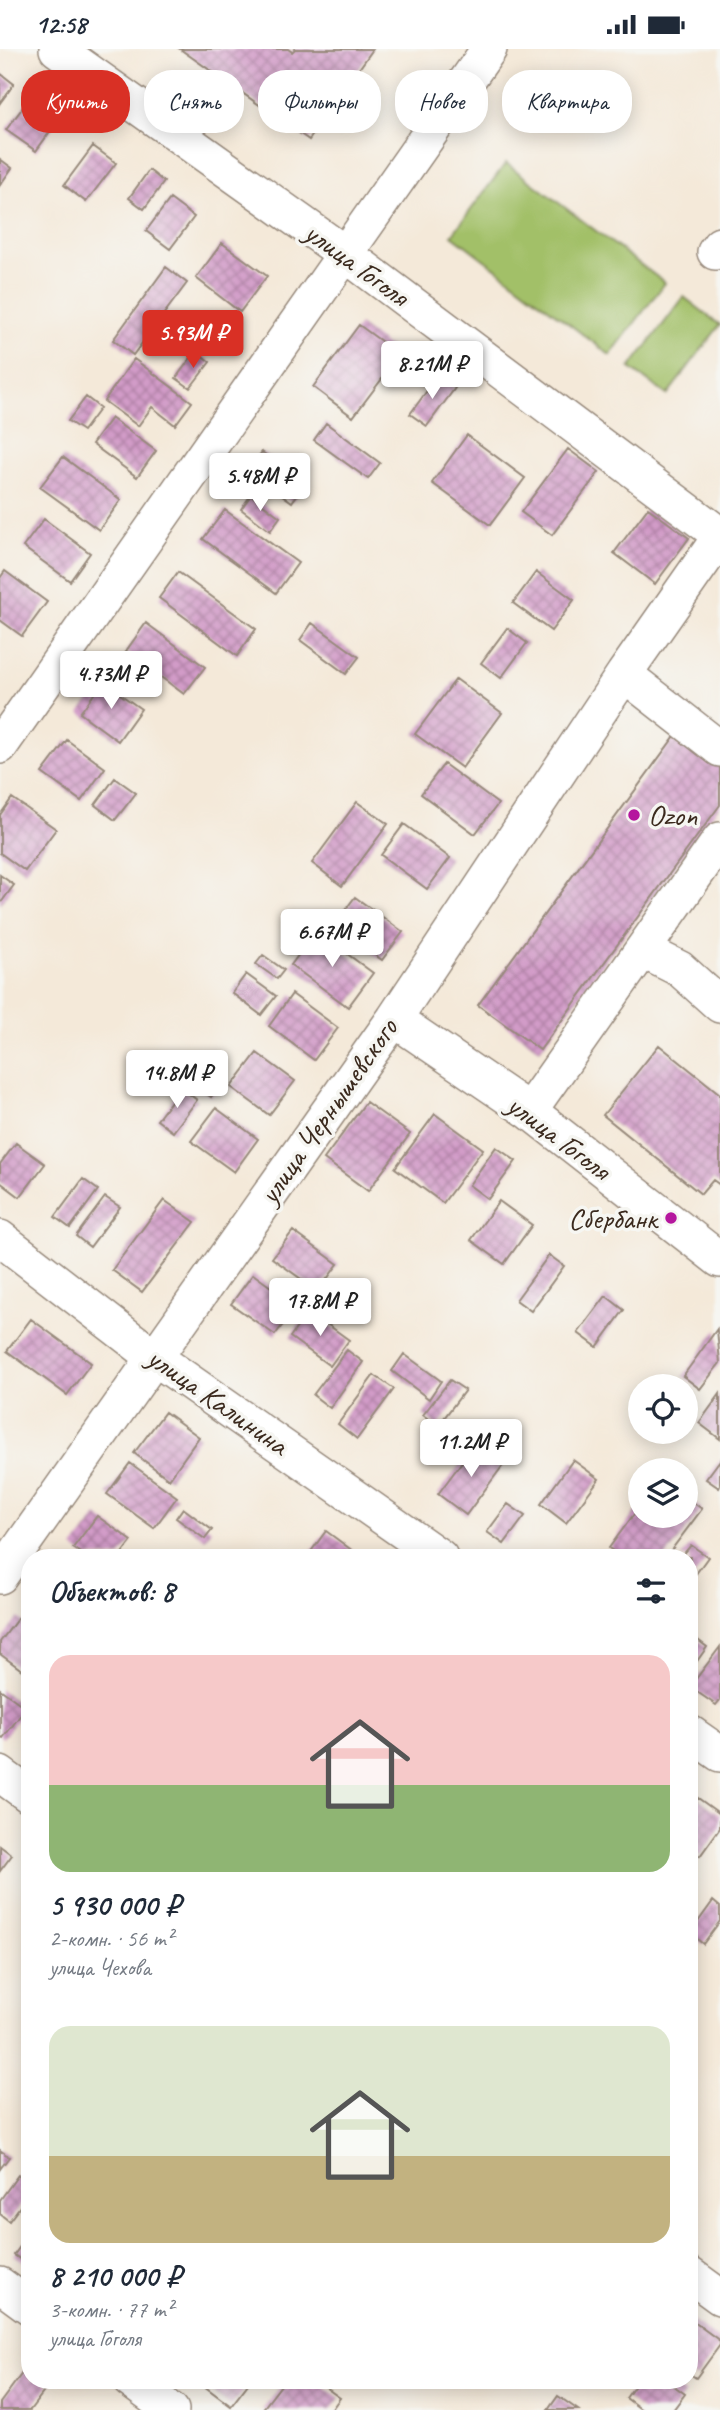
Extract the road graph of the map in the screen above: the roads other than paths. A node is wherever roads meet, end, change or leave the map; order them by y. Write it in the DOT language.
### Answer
graph roads {
  1 [pos="57,49"];
  2 [pos="489,49"];
  3 [pos="344,253"];
  4 [pos="720,536"];
  5 [pos="624,674"];
  6 [pos="0,746"];
  7 [pos="720,749"];
  8 [pos="720,840"];
  9 [pos="644,951"];
  10 [pos="720,1005"];
  11 [pos="394,1019"];
  12 [pos="529,1111"];
  13 [pos="0,1238"];
  14 [pos="720,1261"];
  15 [pos="154,1357"];
  16 [pos="429,1549"];
  17 [pos="0,1576"];
  18 [pos="698,1739"];
  19 [pos="720,1754"];
  20 [pos="0,1774"];
  21 [pos="21,1789"];
  22 [pos="698,2280"];
  23 [pos="0,2285"];
  24 [pos="720,2297"];
  25 [pos="21,2300"];
  26 [pos="142,2389"];
  27 [pos="171,2410"];
  1 -- 3 [label="street, улица Гоголя"];
  2 -- 3 [label="street"];
  3 -- 4 [label="street, улица Гоголя"];
  3 -- 6 [label="street"];
  4 -- 5 [label="street, улица Чернышевского"];
  5 -- 7 [label="street"];
  5 -- 11 [label="street, улица Чернышевского"];
  8 -- 9 [label="street"];
  9 -- 10 [label="street"];
  9 -- 12 [label="street"];
  11 -- 12 [label="street, улица Гоголя"];
  11 -- 15 [label="street, улица Чернышевского"];
  12 -- 14 [label="street, улица Гоголя"];
  13 -- 15 [label="street, улица Калинина"];
  15 -- 16 [label="street, улица Калинина"];
  15 -- 17 [label="street, улица Чернышевского"];
  18 -- 19 [label="street"];
  20 -- 21 [label="street"];
  22 -- 24 [label="street"];
  23 -- 25 [label="street"];
  26 -- 27 [label="street"];
}
